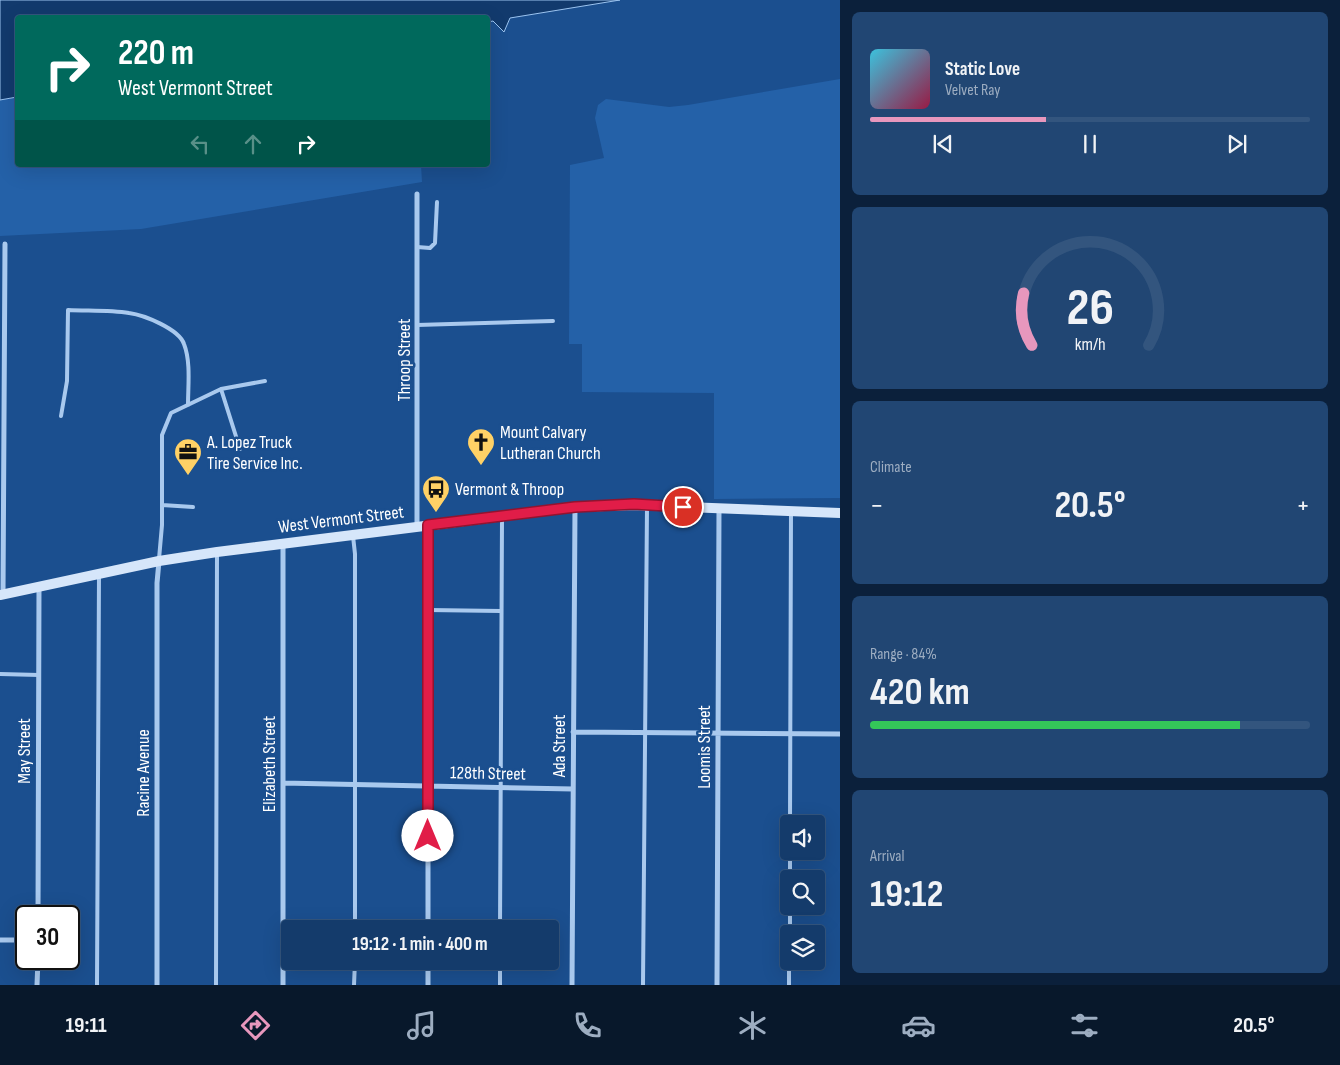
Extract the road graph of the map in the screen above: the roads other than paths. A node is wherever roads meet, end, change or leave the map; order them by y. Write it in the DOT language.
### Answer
graph roads {
  1 [pos="417,194"];
  2 [pos="437,202"];
  3 [pos="5,244"];
  4 [pos="417,248"];
  5 [pos="553,321"];
  6 [pos="417,325"];
  7 [pos="265,381"];
  8 [pos="221,389"];
  9 [pos="188,405"];
  10 [pos="61,416"];
  11 [pos="240,449"];
  12 [pos="162,505"];
  13 [pos="647,506"];
  14 [pos="193,507"];
  15 [pos="575,507"];
  16 [pos="719,509"];
  17 [pos="791,511"];
  18 [pos="840,513"];
  19 [pos="502,515"];
  20 [pos="423,525"];
  21 [pos="353,534"];
  22 [pos="283,543"];
  23 [pos="217,552"];
  24 [pos="159,561"];
  25 [pos="99,574"];
  26 [pos="39,586"];
  27 [pos="1,594"];
  28 [pos="428,610"];
  29 [pos="501,611"];
  30 [pos="0,674"];
  31 [pos="38,675"];
  32 [pos="573,732"];
  33 [pos="646,733"];
  34 [pos="718,733"];
  35 [pos="790,734"];
  36 [pos="840,734"];
  37 [pos="283,783"];
  38 [pos="355,784"];
  39 [pos="428,785"];
  40 [pos="500,786"];
  41 [pos="573,788"];
  42 [pos="790,815"];
  43 [pos="38,905"];
  44 [pos="355,920"];
  45 [pos="428,920"];
  46 [pos="500,920"];
  47 [pos="0,940"];
  48 [pos="15,940"];
  49 [pos="38,970"];
  50 [pos="354,970"];
  51 [pos="428,970"];
  52 [pos="500,970"];
  53 [pos="789,970"];
  54 [pos="38,985"];
  55 [pos="97,985"];
  56 [pos="157,985"];
  57 [pos="216,985"];
  58 [pos="282,985"];
  59 [pos="354,985"];
  60 [pos="428,985"];
  61 [pos="500,985"];
  62 [pos="572,985"];
  63 [pos="643,985"];
  64 [pos="717,985"];
  65 [pos="789,985"];
  1 -- 4 [label="street, Throop Street"];
  2 -- 4 [label="lane"];
  3 -- 27 [label="street"];
  4 -- 6 [label="street, Throop Street"];
  5 -- 6 [label="lane"];
  6 -- 20 [label="street, Throop Street"];
  7 -- 8 [label="lane"];
  8 -- 9 [label="lane"];
  8 -- 11 [label="lane"];
  9 -- 10 [label="lane"];
  9 -- 12 [label="lane"];
  12 -- 14 [label="lane"];
  12 -- 24 [label="lane"];
  13 -- 15 [label="street, West Vermont Street"];
  13 -- 16 [label="street, West Vermont Street"];
  13 -- 33 [label="lane"];
  15 -- 19 [label="street, West Vermont Street"];
  15 -- 32 [label="street, Ada Street"];
  16 -- 17 [label="street, West Vermont Street"];
  16 -- 34 [label="street, Loomis Street"];
  17 -- 18 [label="street, West Vermont Street"];
  17 -- 35 [label="lane"];
  19 -- 20 [label="street, West Vermont Street"];
  19 -- 29 [label="lane"];
  20 -- 21 [label="street, West Vermont Street"];
  20 -- 28 [label="street, Throop Street"];
  21 -- 22 [label="street, West Vermont Street"];
  21 -- 38 [label="lane"];
  22 -- 23 [label="street, West Vermont Street"];
  22 -- 37 [label="street, Elizabeth Street"];
  23 -- 24 [label="street, West Vermont Street"];
  23 -- 57 [label="lane"];
  24 -- 25 [label="street, West Vermont Street"];
  24 -- 56 [label="street, Racine Avenue"];
  25 -- 26 [label="street, West Vermont Street"];
  25 -- 55 [label="lane"];
  26 -- 27 [label="street, West Vermont Street"];
  26 -- 31 [label="street, May Street"];
  28 -- 29 [label="lane"];
  28 -- 39 [label="street, Throop Street"];
  29 -- 40 [label="lane"];
  30 -- 31 [label="lane"];
  31 -- 43 [label="street, May Street"];
  32 -- 33 [label="street"];
  32 -- 41 [label="street, Ada Street"];
  33 -- 34 [label="street"];
  33 -- 63 [label="lane"];
  34 -- 35 [label="street"];
  34 -- 64 [label="street, Loomis Street"];
  35 -- 36 [label="street"];
  35 -- 42 [label="lane"];
  37 -- 38 [label="street, 128th Street"];
  37 -- 58 [label="street, Elizabeth Street"];
  38 -- 39 [label="street, 128th Street"];
  38 -- 44 [label="lane"];
  39 -- 40 [label="street, 128th Street"];
  39 -- 45 [label="street, Throop Street"];
  40 -- 41 [label="street, 128th Street"];
  40 -- 46 [label="lane"];
  41 -- 62 [label="street, Ada Street"];
  47 -- 48 [label="street"];
  49 -- 54 [label="street"];
  50 -- 59 [label="lane"];
  51 -- 60 [label="street"];
  52 -- 61 [label="lane"];
  53 -- 65 [label="lane"];
}
